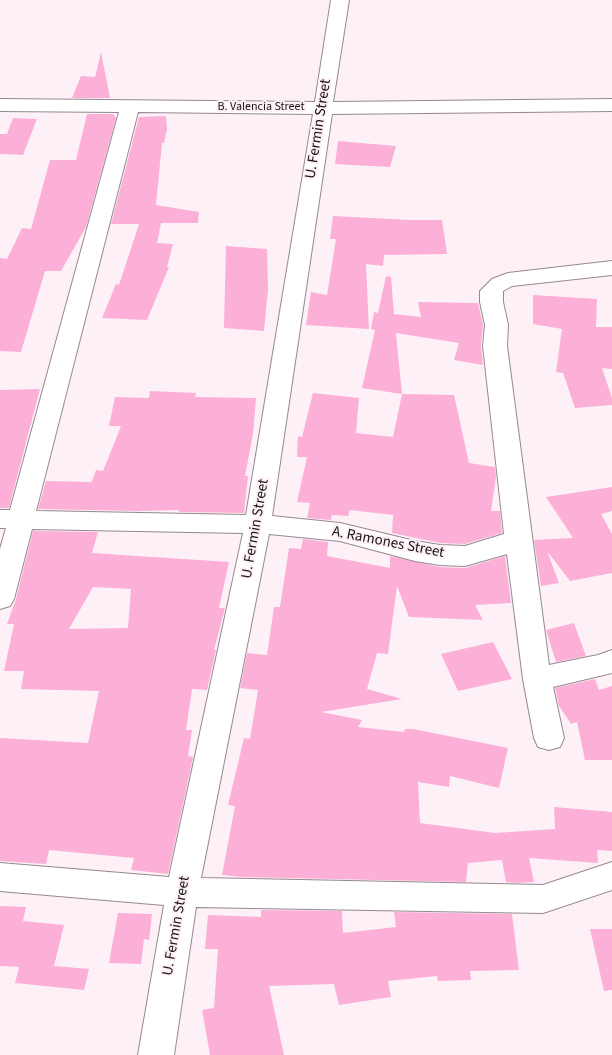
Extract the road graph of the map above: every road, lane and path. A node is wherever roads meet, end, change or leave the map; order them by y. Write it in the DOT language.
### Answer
graph roads {
  1 [pos="340,0"];
  2 [pos="0,105"];
  3 [pos="612,105"];
  4 [pos="130,106"];
  5 [pos="322,108"];
  6 [pos="612,268"];
  7 [pos="10,520"];
  8 [pos="258,524"];
  9 [pos="518,539"];
  10 [pos="0,598"];
  11 [pos="612,661"];
  12 [pos="537,678"];
  13 [pos="550,738"];
  14 [pos="612,876"];
  15 [pos="0,877"];
  16 [pos="182,892"];
  17 [pos="156,1055"];
  1 -- 5 [label="street, U. Fermin Street"];
  2 -- 4 [label="street, B. Valencia Street"];
  3 -- 5 [label="street, B. Valencia Street"];
  4 -- 5 [label="street, B. Valencia Street"];
  4 -- 7 [label="street"];
  5 -- 8 [label="street, U. Fermin Street"];
  6 -- 9 [label="street"];
  7 -- 8 [label="street, A. Ramones Street"];
  7 -- 10 [label="street"];
  8 -- 9 [label="street, A. Ramones Street"];
  8 -- 16 [label="street, U. Fermin Street"];
  9 -- 12 [label="street"];
  11 -- 12 [label="street"];
  12 -- 13 [label="street"];
  14 -- 16 [label="street"];
  15 -- 16 [label="street"];
  16 -- 17 [label="street, U. Fermin Street"];
}
